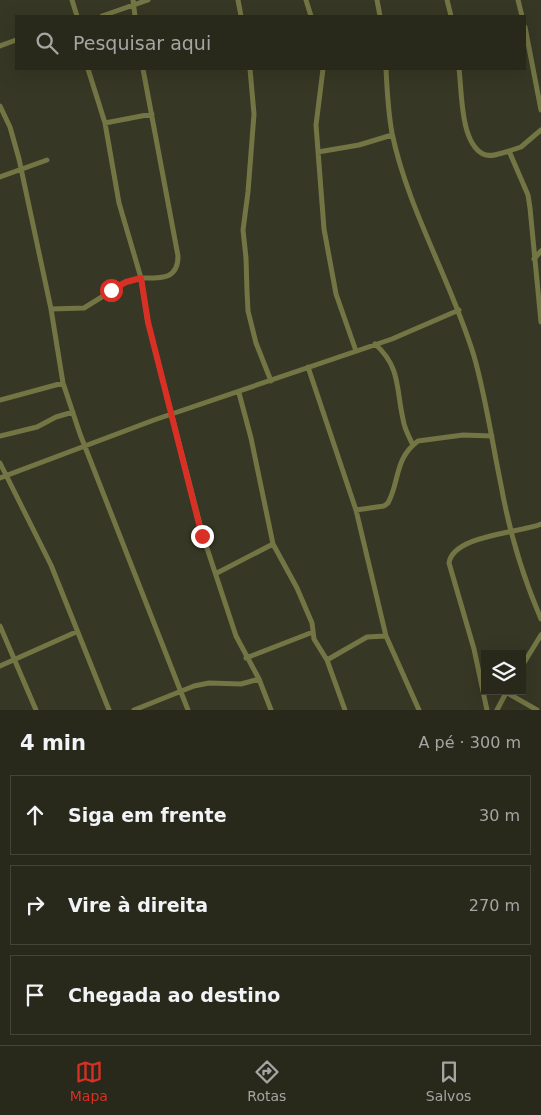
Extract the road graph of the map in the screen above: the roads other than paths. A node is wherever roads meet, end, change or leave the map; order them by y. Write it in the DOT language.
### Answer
graph roads {
  1 [pos="72,0"];
  2 [pos="133,0"];
  3 [pos="148,0"];
  4 [pos="238,0"];
  5 [pos="306,0"];
  6 [pos="377,0"];
  7 [pos="447,0"];
  8 [pos="518,0"];
  9 [pos="134,6"];
  10 [pos="77,15"];
  11 [pos="105,15"];
  12 [pos="135,15"];
  13 [pos="241,15"];
  14 [pos="311,15"];
  15 [pos="380,15"];
  16 [pos="451,15"];
  17 [pos="522,15"];
  18 [pos="526,32"];
  19 [pos="15,40"];
  20 [pos="0,46"];
  21 [pos="88,70"];
  22 [pos="143,70"];
  23 [pos="250,70"];
  24 [pos="323,70"];
  25 [pos="386,70"];
  26 [pos="459,70"];
  27 [pos="0,106"];
  28 [pos="541,110"];
  29 [pos="152,114"];
  30 [pos="106,123"];
  31 [pos="541,130"];
  32 [pos="392,135"];
  33 [pos="509,151"];
  34 [pos="318,152"];
  35 [pos="47,160"];
  36 [pos="21,171"];
  37 [pos="0,177"];
  38 [pos="541,251"];
  39 [pos="534,259"];
  40 [pos="141,278"];
  41 [pos="51,309"];
  42 [pos="458,310"];
  43 [pos="541,322"];
  44 [pos="375,344"];
  45 [pos="356,351"];
  46 [pos="308,367"];
  47 [pos="271,381"];
  48 [pos="63,383"];
  49 [pos="239,393"];
  50 [pos="0,400"];
  51 [pos="73,412"];
  52 [pos="174,415"];
  53 [pos="0,436"];
  54 [pos="492,436"];
  55 [pos="413,445"];
  56 [pos="85,446"];
  57 [pos="0,463"];
  58 [pos="3,477"];
  59 [pos="356,510"];
  60 [pos="541,524"];
  61 [pos="512,531"];
  62 [pos="273,544"];
  63 [pos="216,573"];
  64 [pos="541,619"];
  65 [pos="0,626"];
  66 [pos="76,632"];
  67 [pos="312,632"];
  68 [pos="541,635"];
  69 [pos="386,636"];
  70 [pos="246,658"];
  71 [pos="526,659"];
  72 [pos="327,660"];
  73 [pos="13,661"];
  74 [pos="0,666"];
  75 [pos="481,674"];
  76 [pos="259,679"];
  77 [pos="181,691"];
  78 [pos="484,695"];
  79 [pos="504,695"];
  80 [pos="510,695"];
  81 [pos="36,710"];
  82 [pos="109,710"];
  83 [pos="134,710"];
  84 [pos="188,710"];
  85 [pos="271,710"];
  86 [pos="345,710"];
  87 [pos="419,710"];
  88 [pos="486,710"];
  89 [pos="497,710"];
  90 [pos="537,710"];
  1 -- 10 [label="street"];
  2 -- 9 [label="street"];
  3 -- 9 [label="street"];
  4 -- 13 [label="street"];
  5 -- 14 [label="street"];
  6 -- 15 [label="street"];
  7 -- 16 [label="street"];
  8 -- 17 [label="street"];
  9 -- 11 [label="street"];
  9 -- 12 [label="street"];
  18 -- 28 [label="street"];
  19 -- 20 [label="street"];
  21 -- 30 [label="street"];
  22 -- 29 [label="street"];
  23 -- 47 [label="street"];
  24 -- 34 [label="street"];
  25 -- 32 [label="street"];
  26 -- 33 [label="street"];
  27 -- 36 [label="street"];
  29 -- 30 [label="street"];
  29 -- 40 [label="street"];
  30 -- 40 [label="street"];
  31 -- 33 [label="street"];
  32 -- 34 [label="street"];
  32 -- 42 [label="street"];
  33 -- 39 [label="street"];
  34 -- 45 [label="street"];
  35 -- 36 [label="street"];
  36 -- 37 [label="street"];
  36 -- 41 [label="street"];
  38 -- 39 [label="street"];
  39 -- 43 [label="street"];
  40 -- 41 [label="street"];
  40 -- 52 [label="street"];
  41 -- 48 [label="street"];
  42 -- 44 [label="street"];
  42 -- 54 [label="street"];
  44 -- 45 [label="street"];
  44 -- 55 [label="street"];
  45 -- 46 [label="street"];
  46 -- 47 [label="street"];
  46 -- 59 [label="street"];
  47 -- 49 [label="street"];
  48 -- 50 [label="street"];
  48 -- 51 [label="street"];
  49 -- 52 [label="street"];
  49 -- 62 [label="street"];
  51 -- 53 [label="street"];
  51 -- 56 [label="street"];
  52 -- 56 [label="street"];
  52 -- 63 [label="street"];
  54 -- 55 [label="street"];
  54 -- 61 [label="street"];
  55 -- 59 [label="street"];
  56 -- 58 [label="street"];
  56 -- 77 [label="street"];
  57 -- 58 [label="street"];
  58 -- 66 [label="street"];
  59 -- 69 [label="street"];
  60 -- 61 [label="street"];
  61 -- 64 [label="street"];
  61 -- 75 [label="street"];
  62 -- 63 [label="street"];
  62 -- 67 [label="street"];
  63 -- 70 [label="street"];
  65 -- 73 [label="street"];
  66 -- 73 [label="street"];
  66 -- 82 [label="street"];
  67 -- 70 [label="street"];
  67 -- 72 [label="street"];
  68 -- 71 [label="street"];
  69 -- 72 [label="street"];
  69 -- 87 [label="street"];
  70 -- 76 [label="street"];
  72 -- 86 [label="street"];
  73 -- 74 [label="street"];
  73 -- 81 [label="street"];
  76 -- 77 [label="street"];
  76 -- 85 [label="street"];
  77 -- 83 [label="street"];
  77 -- 84 [label="street"];
  78 -- 88 [label="street"];
  79 -- 89 [label="street"];
  80 -- 90 [label="street"];
}
